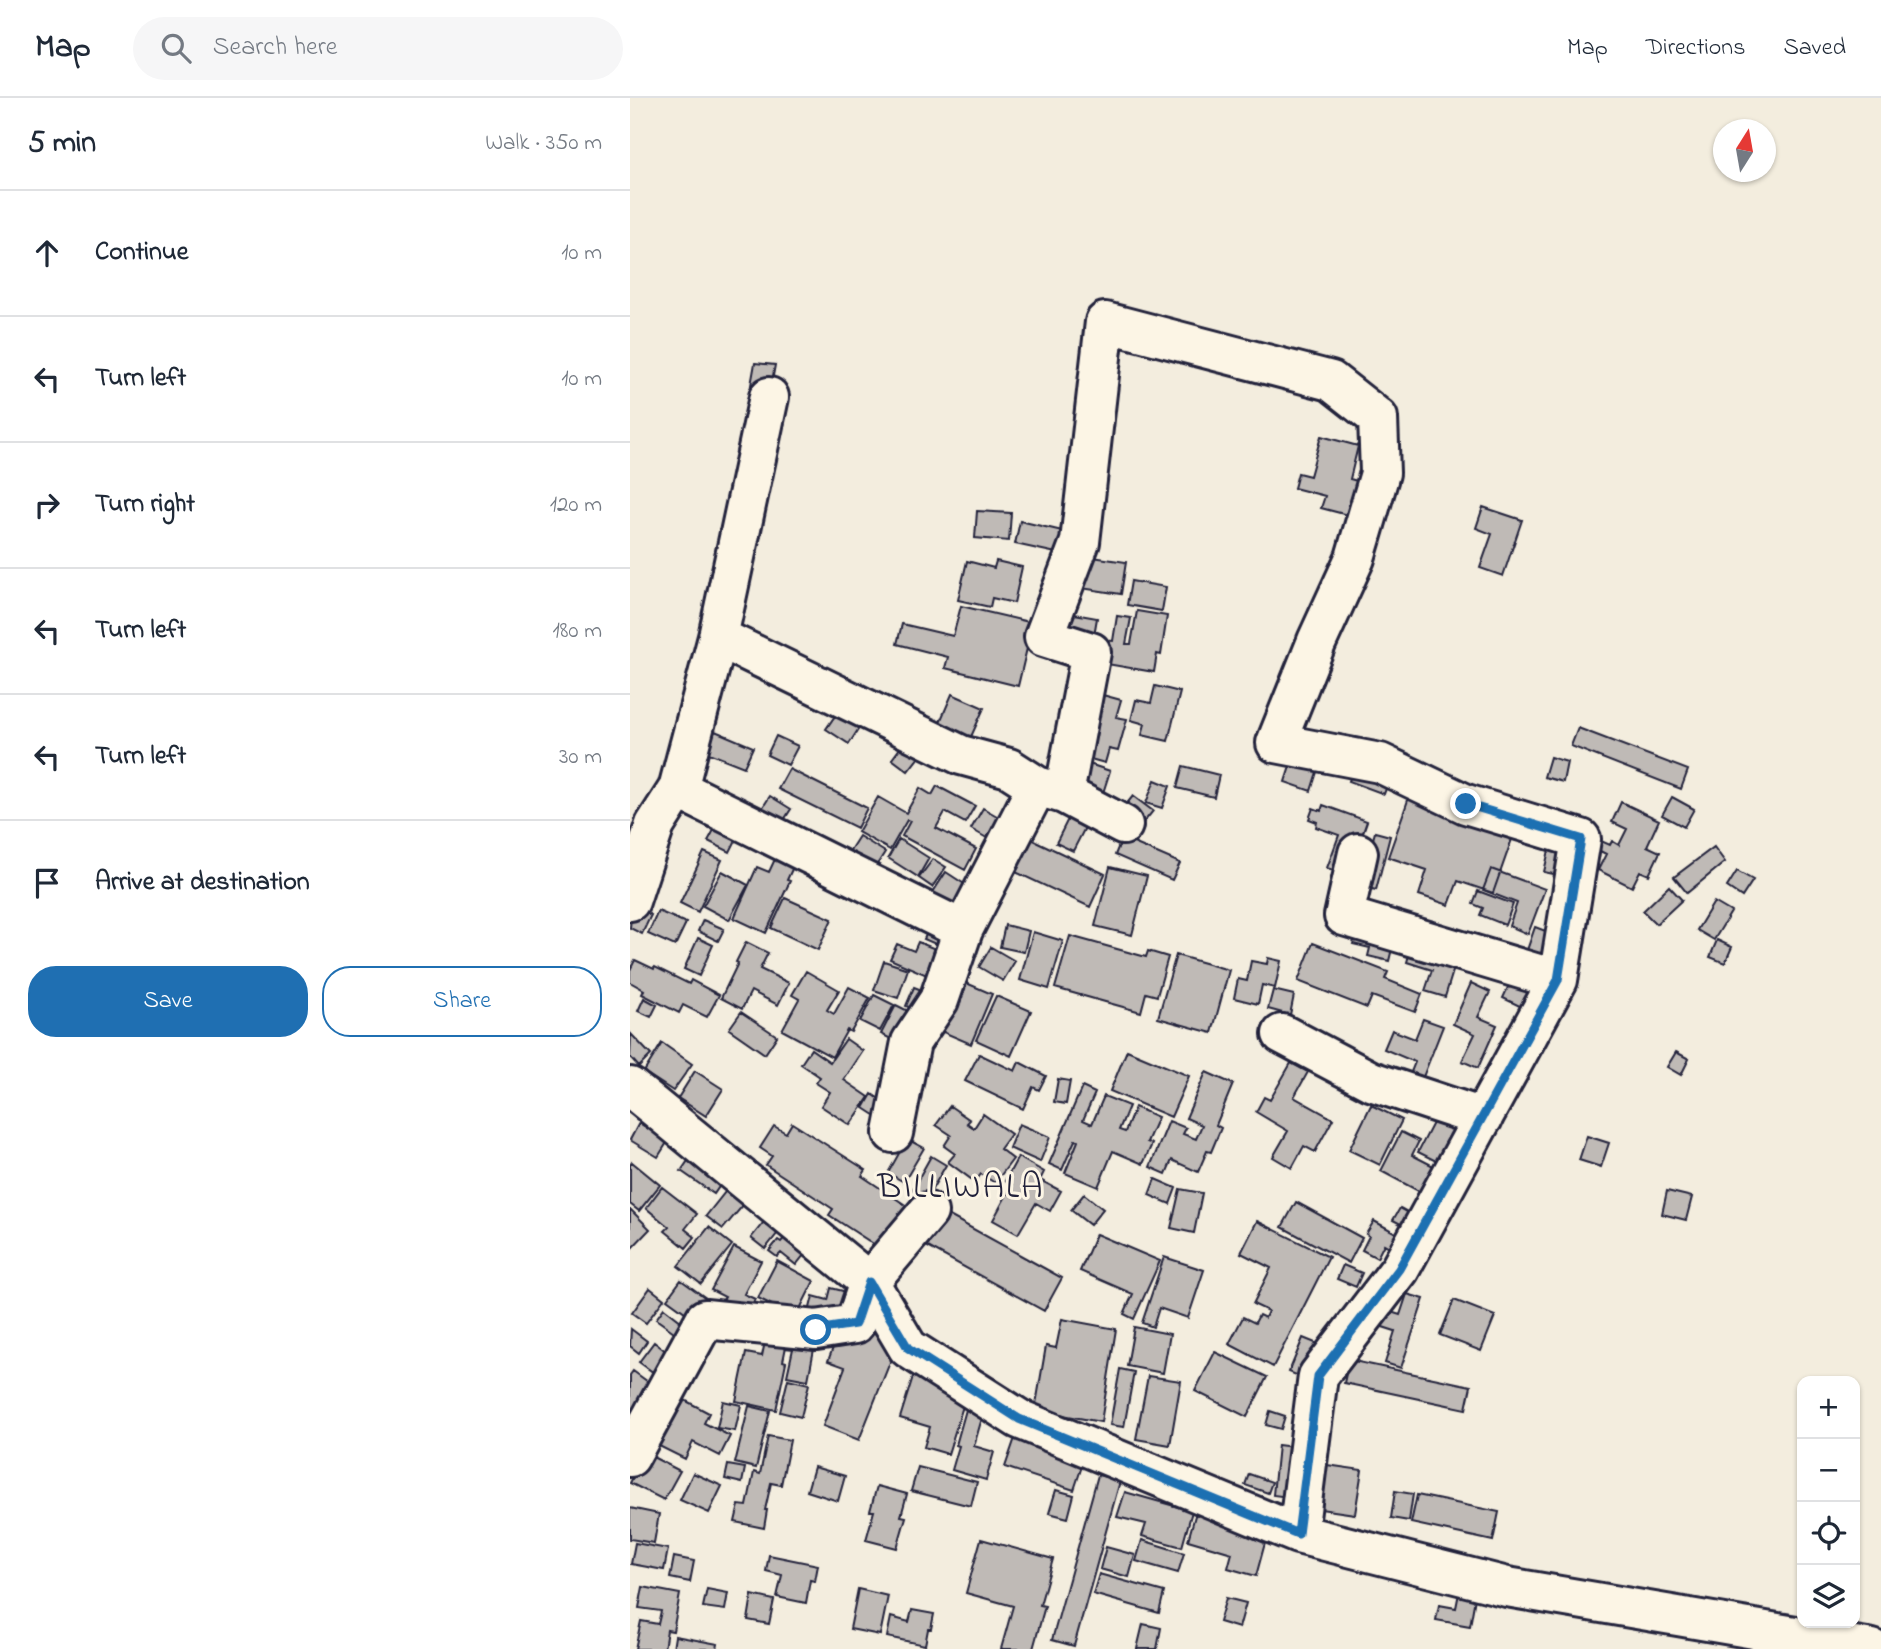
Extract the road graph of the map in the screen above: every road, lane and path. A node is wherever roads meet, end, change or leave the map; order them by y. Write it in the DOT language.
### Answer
graph roads {
  1 [pos="769,397"];
  2 [pos="718,637"];
  3 [pos="678,789"];
  4 [pos="1050,790"];
  5 [pos="643,817"];
  6 [pos="1123,825"];
  7 [pos="1358,853"];
  8 [pos="630,901"];
  9 [pos="963,930"];
  10 [pos="1558,980"];
  11 [pos="1282,1034"];
  12 [pos="630,1087"];
  13 [pos="1483,1118"];
  14 [pos="893,1133"];
  15 [pos="928,1212"];
  16 [pos="869,1282"];
  17 [pos="630,1457"];
  18 [pos="1298,1534"];
  19 [pos="1872,1649"];
  1 -- 2 [label="street"];
  2 -- 3 [label="street"];
  2 -- 4 [label="street"];
  3 -- 5 [label="street"];
  3 -- 9 [label="street"];
  4 -- 6 [label="street"];
  4 -- 9 [label="street"];
  4 -- 10 [label="street"];
  5 -- 8 [label="street"];
  7 -- 10 [label="street"];
  9 -- 14 [label="street"];
  10 -- 13 [label="street"];
  11 -- 13 [label="street"];
  12 -- 16 [label="street"];
  13 -- 18 [label="street"];
  15 -- 16 [label="street"];
  16 -- 17 [label="street"];
  16 -- 18 [label="street"];
  18 -- 19 [label="street"];
}
